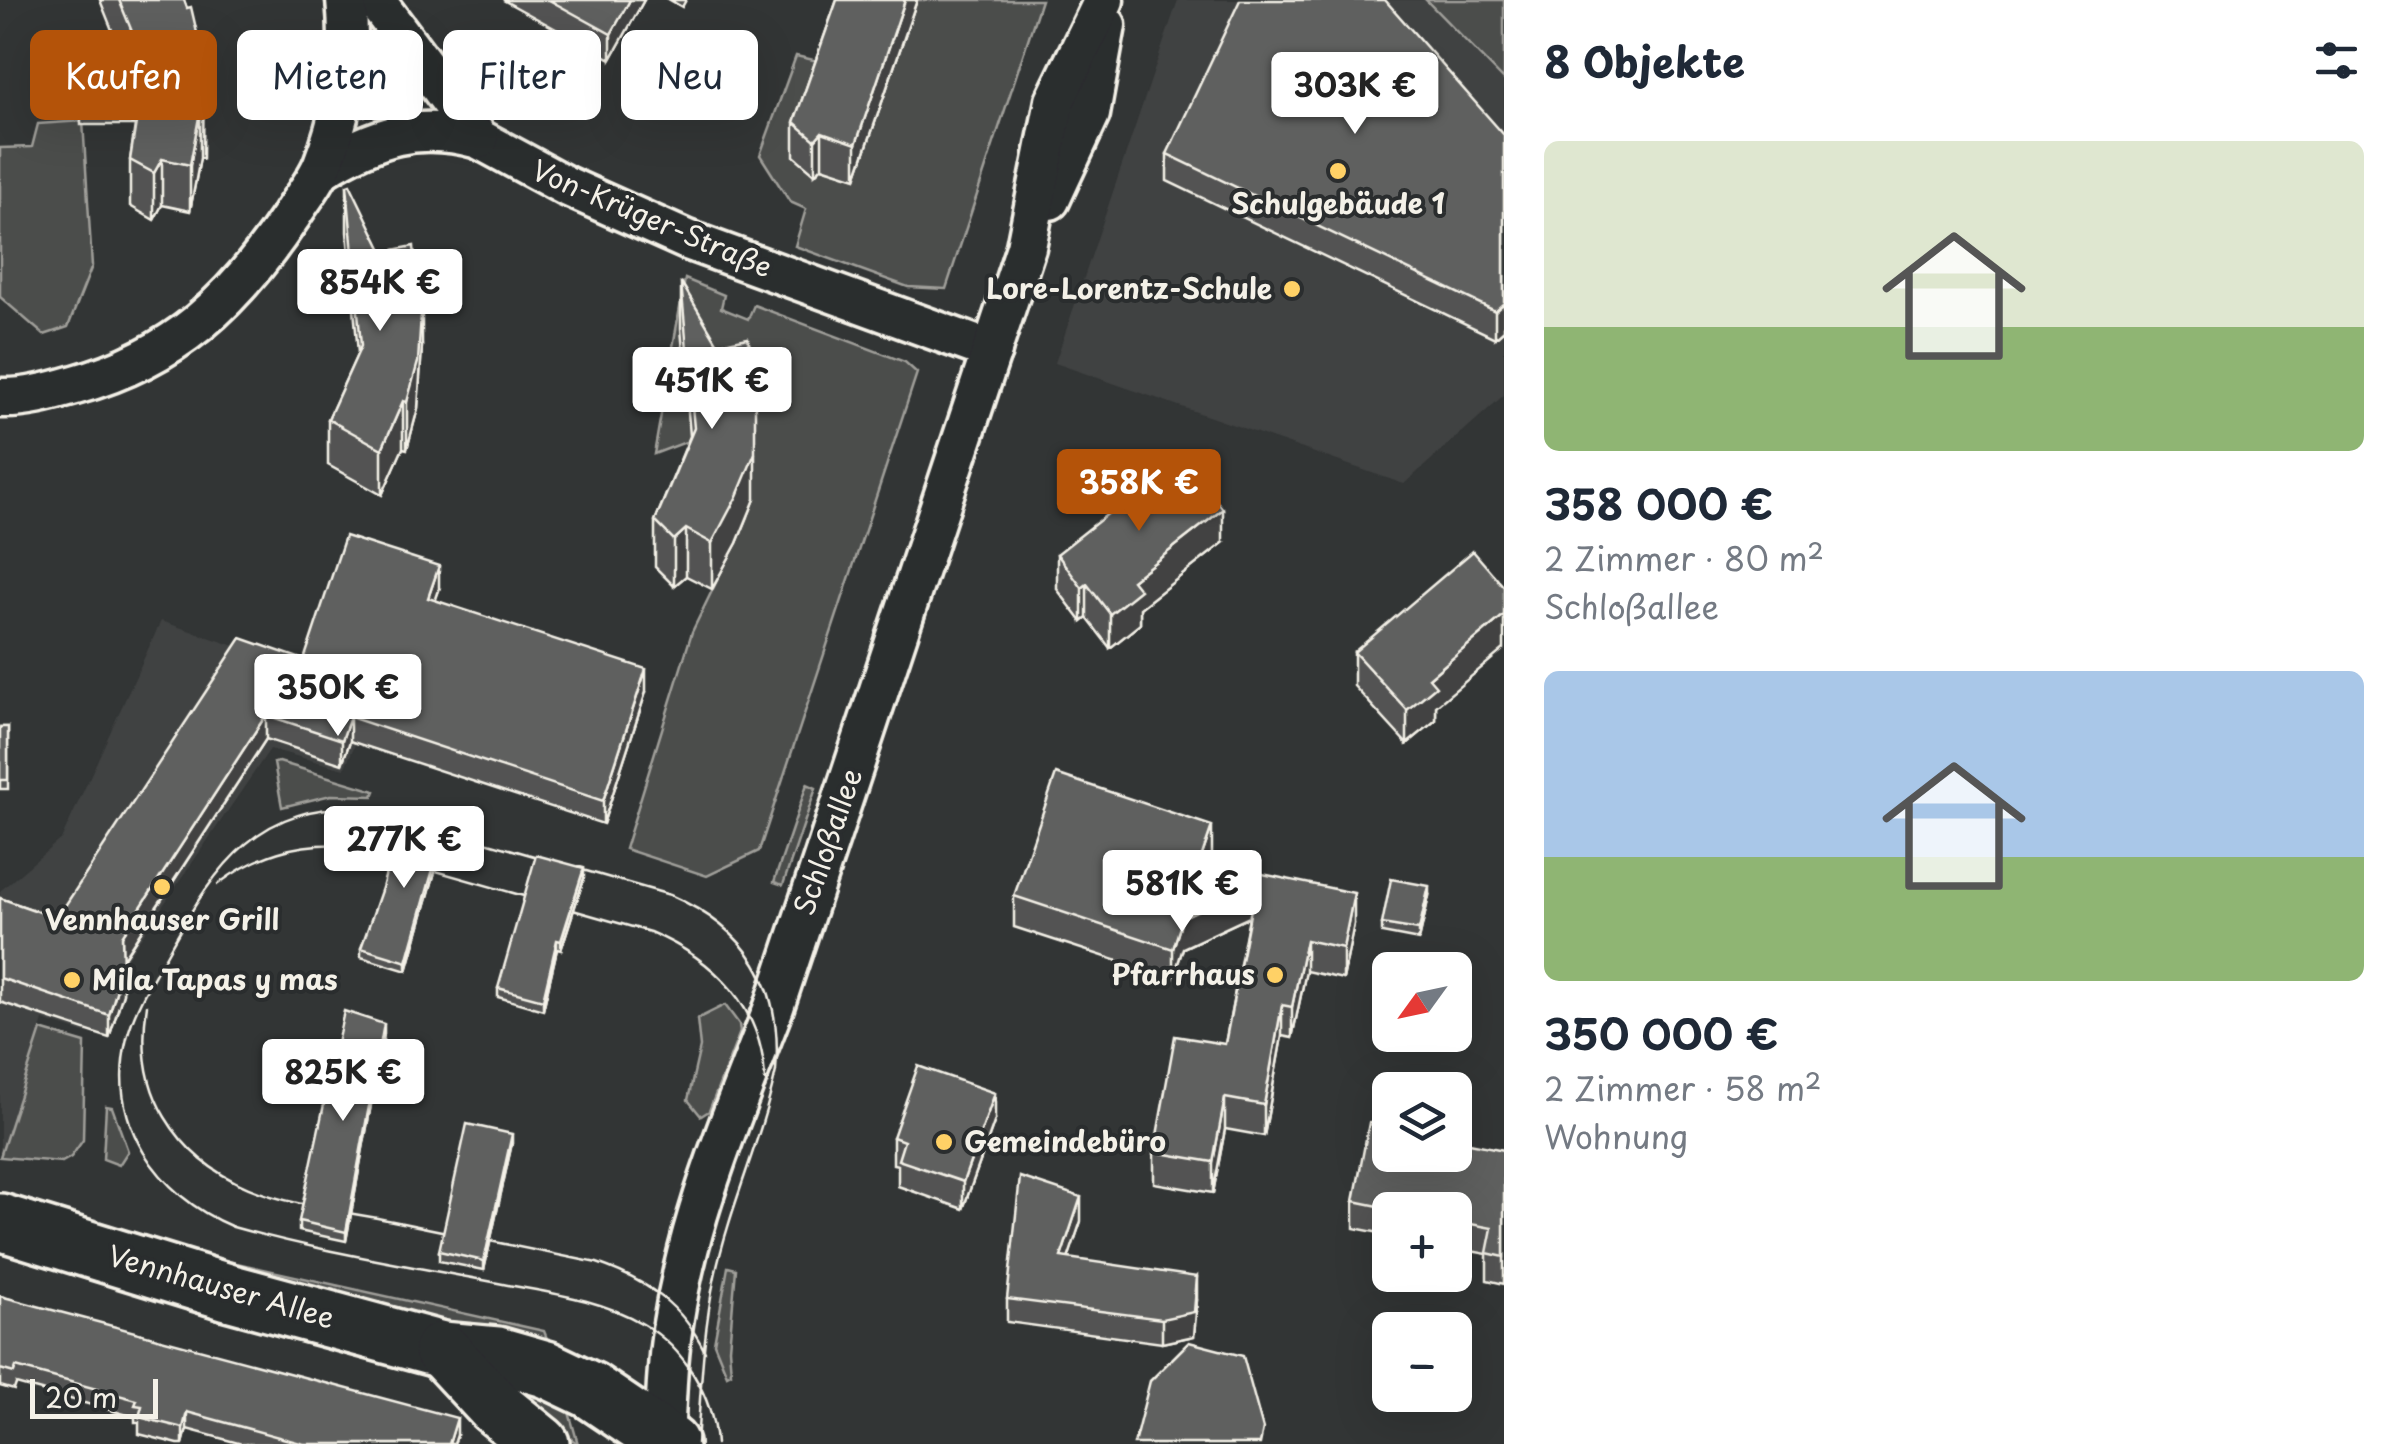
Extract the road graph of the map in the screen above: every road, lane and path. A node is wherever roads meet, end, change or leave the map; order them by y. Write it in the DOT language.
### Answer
graph roads {
  1 [pos="346,0"];
  2 [pos="375,0"];
  3 [pos="1107,0"];
  4 [pos="478,139"];
  5 [pos="322,169"];
  6 [pos="992,351"];
  7 [pos="0,398"];
  8 [pos="0,1222"];
  9 [pos="442,1350"];
  10 [pos="667,1442"];
  11 [pos="541,1444"];
  1 -- 5 [label="street"];
  2 -- 4 [label="street, Von-Krüger-Straße"];
  3 -- 6 [label="street, Schloßallee"];
  4 -- 5 [label="street"];
  4 -- 6 [label="street, Von-Krüger-Straße"];
  5 -- 7 [label="street"];
  6 -- 10 [label="street, Schloßallee"];
  8 -- 9 [label="main road, Vennhauser Allee"];
  9 -- 10 [label="main road, Vennhauser Allee"];
  9 -- 11 [label="main road"];
}
